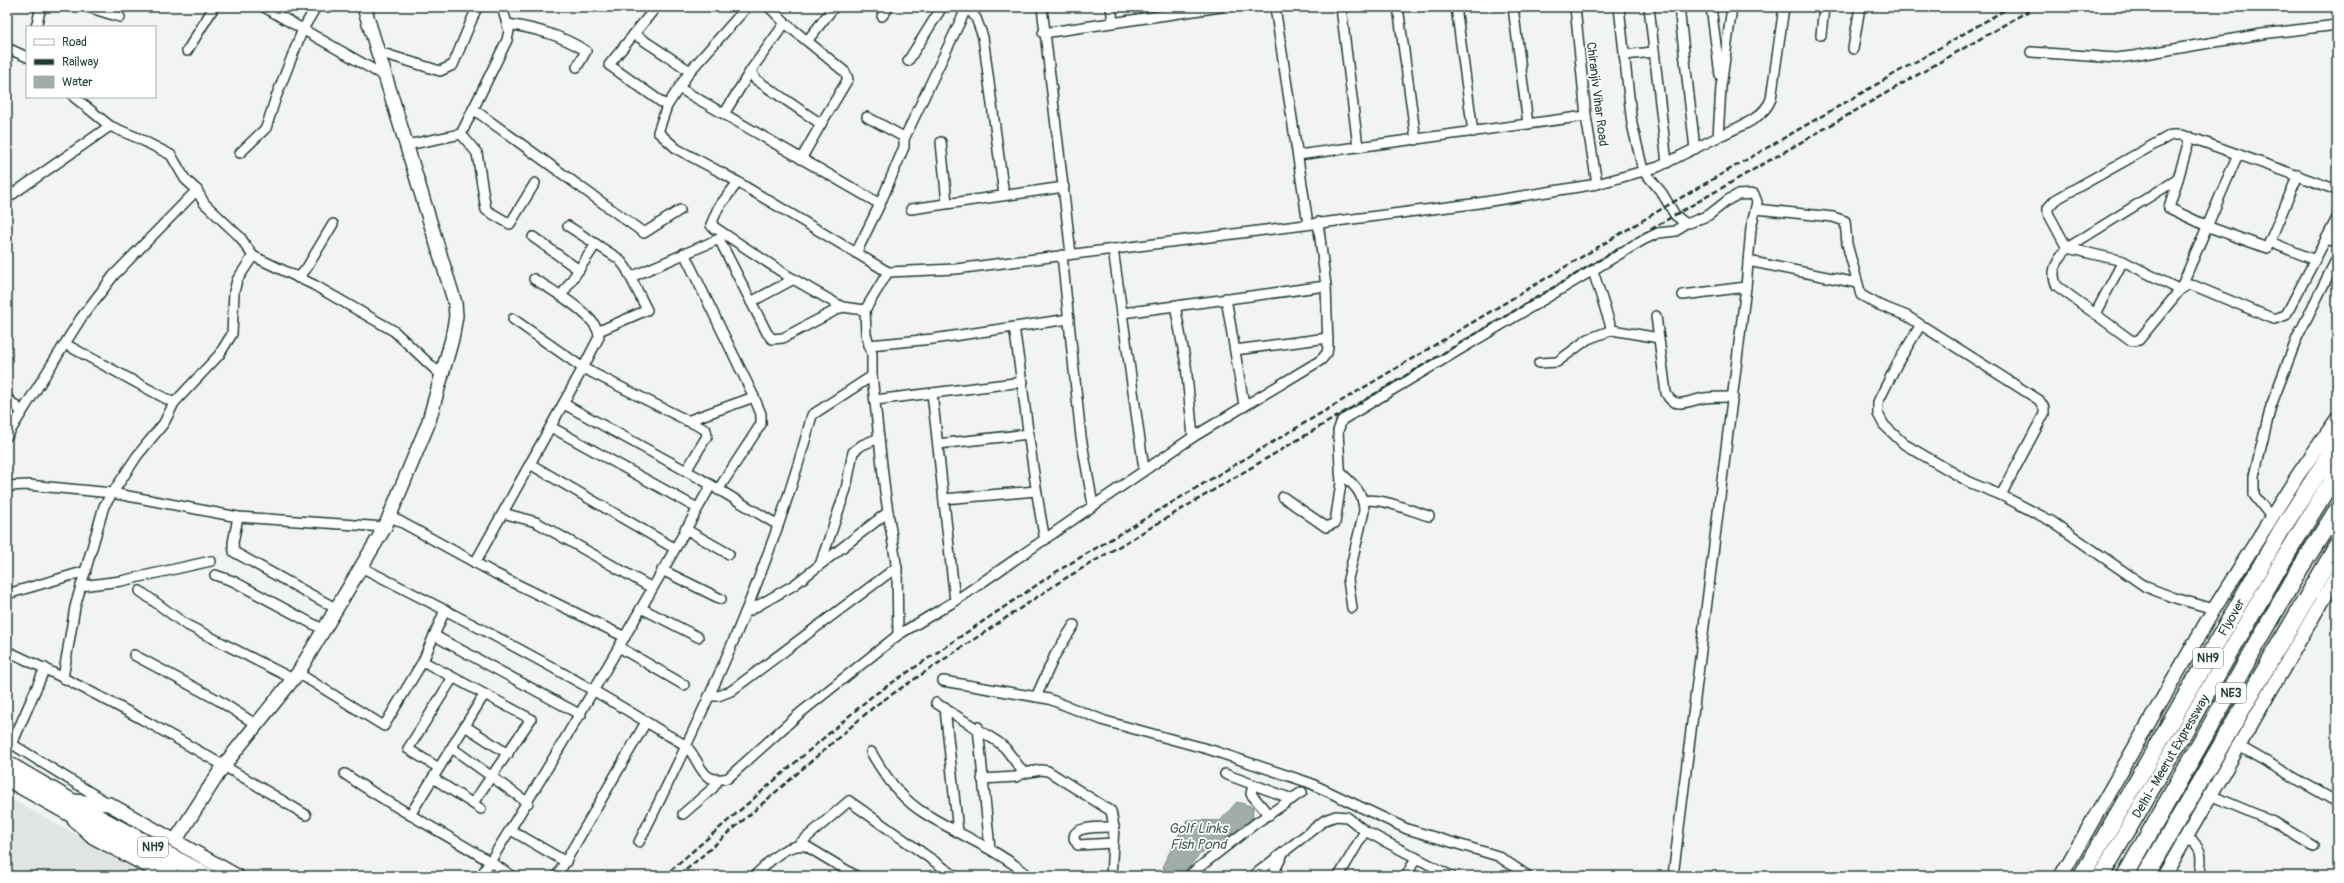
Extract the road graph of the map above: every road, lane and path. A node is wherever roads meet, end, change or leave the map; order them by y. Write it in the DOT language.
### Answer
graph roads {
  1 [pos="41,7"];
  2 [pos="87,7"];
  3 [pos="214,7"];
  4 [pos="264,7"];
  5 [pos="315,7"];
  6 [pos="364,7"];
  7 [pos="477,7"];
  8 [pos="502,7"];
  9 [pos="656,7"];
  10 [pos="747,7"];
  11 [pos="769,7"];
  12 [pos="834,7"];
  13 [pos="889,7"];
  14 [pos="942,7"];
  15 [pos="967,7"];
  16 [pos="1042,7"];
  17 [pos="1111,7"];
  18 [pos="1217,7"];
  19 [pos="1275,7"];
  20 [pos="1341,7"];
  21 [pos="1398,7"];
  22 [pos="1456,7"];
  23 [pos="1513,7"];
  24 [pos="1575,7"];
  25 [pos="1619,7"];
  26 [pos="1649,7"];
  27 [pos="1679,7"];
  28 [pos="1710,7"];
  29 [pos="1732,7"];
  30 [pos="1784,7"];
  31 [pos="1824,7"];
  32 [pos="1860,7"];
  33 [pos="779,10"];
  34 [pos="1163,11"];
  35 [pos="882,16"];
  36 [pos="120,17"];
  37 [pos="1113,22"];
  38 [pos="785,23"];
  39 [pos="508,24"];
  40 [pos="2337,25"];
  41 [pos="36,26"];
  42 [pos="303,29"];
  43 [pos="1043,32"];
  44 [pos="634,34"];
  45 [pos="1821,35"];
  46 [pos="807,41"];
  47 [pos="7,48"];
  48 [pos="1853,49"];
  49 [pos="187,52"];
  50 [pos="379,52"];
  51 [pos="1654,52"];
  52 [pos="2031,52"];
  53 [pos="1624,55"];
  54 [pos="26,57"];
  55 [pos="908,61"];
  56 [pos="577,67"];
  57 [pos="751,70"];
  58 [pos="690,71"];
  59 [pos="386,77"];
  60 [pos="1721,87"];
  61 [pos="679,88"];
  62 [pos="75,98"];
  63 [pos="666,106"];
  64 [pos="473,110"];
  65 [pos="724,114"];
  66 [pos="1586,116"];
  67 [pos="867,117"];
  68 [pos="821,124"];
  69 [pos="1528,124"];
  70 [pos="110,126"];
  71 [pos="1473,132"];
  72 [pos="461,134"];
  73 [pos="1718,137"];
  74 [pos="2190,137"];
  75 [pos="904,139"];
  76 [pos="1416,140"];
  77 [pos="941,142"];
  78 [pos="407,144"];
  79 [pos="1358,147"];
  80 [pos="1695,149"];
  81 [pos="240,153"];
  82 [pos="2238,154"];
  83 [pos="1298,155"];
  84 [pos="802,159"];
  85 [pos="1667,163"];
  86 [pos="1643,170"];
  87 [pos="2298,175"];
  88 [pos="2178,179"];
  89 [pos="738,182"];
  90 [pos="534,184"];
  91 [pos="1597,184"];
  92 [pos="1064,187"];
  93 [pos="197,190"];
  94 [pos="2337,190"];
  95 [pos="1004,195"];
  96 [pos="7,198"];
  97 [pos="947,203"];
  98 [pos="880,204"];
  99 [pos="1756,209"];
  100 [pos="680,210"];
  101 [pos="911,210"];
  102 [pos="2337,218"];
  103 [pos="1318,222"];
  104 [pos="1685,223"];
  105 [pos="333,224"];
  106 [pos="711,224"];
  107 [pos="1308,224"];
  108 [pos="568,226"];
  109 [pos="2209,227"];
  110 [pos="532,237"];
  111 [pos="719,239"];
  112 [pos="2326,240"];
  113 [pos="2337,241"];
  114 [pos="2270,242"];
  115 [pos="596,244"];
  116 [pos="2067,248"];
  117 [pos="1113,249"];
  118 [pos="684,253"];
  119 [pos="856,253"];
  120 [pos="1066,254"];
  121 [pos="253,256"];
  122 [pos="2337,258"];
  123 [pos="2315,260"];
  124 [pos="1748,261"];
  125 [pos="2123,262"];
  126 [pos="579,270"];
  127 [pos="1593,271"];
  128 [pos="888,272"];
  129 [pos="631,277"];
  130 [pos="298,278"];
  131 [pos="534,279"];
  132 [pos="794,279"];
  133 [pos="1857,283"];
  134 [pos="1326,286"];
  135 [pos="1746,287"];
  136 [pos="2180,290"];
  137 [pos="1683,295"];
  138 [pos="561,296"];
  139 [pos="1226,298"];
  140 [pos="751,302"];
  141 [pos="1175,305"];
  142 [pos="842,307"];
  143 [pos="865,310"];
  144 [pos="1122,313"];
  145 [pos="2095,314"];
  146 [pos="1656,316"];
  147 [pos="513,319"];
  148 [pos="1069,319"];
  149 [pos="1920,326"];
  150 [pos="1014,327"];
  151 [pos="1612,330"];
  152 [pos="599,331"];
  153 [pos="1328,338"];
  154 [pos="1659,338"];
  155 [pos="65,344"];
  156 [pos="869,345"];
  157 [pos="1235,350"];
  158 [pos="1539,363"];
  159 [pos="583,368"];
  160 [pos="441,375"];
  161 [pos="872,376"];
  162 [pos="1023,382"];
  163 [pos="932,393"];
  164 [pos="754,397"];
  165 [pos="1733,397"];
  166 [pos="7,398"];
  167 [pos="875,400"];
  168 [pos="174,403"];
  169 [pos="564,404"];
  170 [pos="1244,405"];
  171 [pos="22,412"];
  172 [pos="2337,419"];
  173 [pos="687,421"];
  174 [pos="551,427"];
  175 [pos="1029,434"];
  176 [pos="7,436"];
  177 [pos="1193,437"];
  178 [pos="879,438"];
  179 [pos="2337,443"];
  180 [pos="938,444"];
  181 [pos="530,464"];
  182 [pos="1144,469"];
  183 [pos="686,471"];
  184 [pos="1340,472"];
  185 [pos="2337,472"];
  186 [pos="7,486"];
  187 [pos="715,488"];
  188 [pos="1036,491"];
  189 [pos="112,493"];
  190 [pos="2001,495"];
  191 [pos="1283,497"];
  192 [pos="944,499"];
  193 [pos="1364,501"];
  194 [pos="1093,505"];
  195 [pos="697,508"];
  196 [pos="2337,510"];
  197 [pos="888,512"];
  198 [pos="503,513"];
  199 [pos="1429,516"];
  200 [pos="238,517"];
  201 [pos="2272,518"];
  202 [pos="387,522"];
  203 [pos="778,525"];
  204 [pos="685,529"];
  205 [pos="1045,540"];
  206 [pos="2337,546"];
  207 [pos="674,548"];
  208 [pos="730,554"];
  209 [pos="211,561"];
  210 [pos="822,562"];
  211 [pos="475,563"];
  212 [pos="361,567"];
  213 [pos="897,567"];
  214 [pos="662,570"];
  215 [pos="86,571"];
  216 [pos="215,575"];
  217 [pos="2337,575"];
  218 [pos="81,586"];
  219 [pos="652,588"];
  220 [pos="140,591"];
  221 [pos="7,594"];
  222 [pos="721,599"];
  223 [pos="955,601"];
  224 [pos="641,608"];
  225 [pos="1352,608"];
  226 [pos="337,609"];
  227 [pos="2214,609"];
  228 [pos="446,610"];
  229 [pos="746,613"];
  230 [pos="1074,625"];
  231 [pos="324,630"];
  232 [pos="898,635"];
  233 [pos="435,636"];
  234 [pos="625,637"];
  235 [pos="698,637"];
  236 [pos="619,647"];
  237 [pos="7,651"];
  238 [pos="134,655"];
  239 [pos="428,664"];
  240 [pos="45,668"];
  241 [pos="296,676"];
  242 [pos="63,678"];
  243 [pos="452,679"];
  244 [pos="943,681"];
  245 [pos="684,685"];
  246 [pos="595,692"];
  247 [pos="484,695"];
  248 [pos="709,696"];
  249 [pos="1036,697"];
  250 [pos="936,703"];
  251 [pos="945,708"];
  252 [pos="581,715"];
  253 [pos="646,722"];
  254 [pos="257,725"];
  255 [pos="465,726"];
  256 [pos="978,727"];
  257 [pos="9,742"];
  258 [pos="2238,746"];
  259 [pos="687,747"];
  260 [pos="452,748"];
  261 [pos="871,752"];
  262 [pos="508,754"];
  263 [pos="7,764"];
  264 [pos="224,765"];
  265 [pos="439,768"];
  266 [pos="1024,773"];
  267 [pos="345,774"];
  268 [pos="1225,774"];
  269 [pos="492,777"];
  270 [pos="7,778"];
  271 [pos="433,778"];
  272 [pos="982,779"];
  273 [pos="718,780"];
  274 [pos="1253,785"];
  275 [pos="1302,792"];
  276 [pos="2210,795"];
  277 [pos="1292,799"];
  278 [pos="2337,802"];
  279 [pos="473,803"];
  280 [pos="528,803"];
  281 [pos="109,804"];
  282 [pos="66,805"];
  283 [pos="481,809"];
  284 [pos="683,814"];
  285 [pos="306,815"];
  286 [pos="410,815"];
  287 [pos="1269,815"];
  288 [pos="97,823"];
  289 [pos="1114,827"];
  290 [pos="511,830"];
  291 [pos="1365,831"];
  292 [pos="958,832"];
  293 [pos="2186,838"];
  294 [pos="175,841"];
  295 [pos="639,842"];
  296 [pos="1113,843"];
  297 [pos="798,845"];
  298 [pos="2314,846"];
  299 [pos="990,849"];
  300 [pos="1283,852"];
  301 [pos="1416,858"];
  302 [pos="490,861"];
  303 [pos="566,862"];
  304 [pos="166,876"];
  305 [pos="183,876"];
  306 [pos="207,876"];
  307 [pos="237,876"];
  308 [pos="481,876"];
  309 [pos="512,876"];
  310 [pos="557,876"];
  311 [pos="754,876"];
  312 [pos="856,876"];
  313 [pos="955,876"];
  314 [pos="1029,876"];
  315 [pos="1110,876"];
  316 [pos="1188,876"];
  317 [pos="1253,876"];
  318 [pos="1272,876"];
  319 [pos="1339,876"];
  320 [pos="1406,876"];
  321 [pos="1451,876"];
  322 [pos="1528,876"];
  323 [pos="1674,876"];
  324 [pos="2061,876"];
  325 [pos="2082,876"];
  326 [pos="2101,876"];
  327 [pos="2125,876"];
  328 [pos="2145,876"];
  329 [pos="2164,876"];
  330 [pos="2200,876"];
  1 -- 41 [label="street"];
  2 -- 36 [label="street"];
  3 -- 49 [label="street"];
  4 -- 42 [label="street"];
  5 -- 42 [label="street"];
  6 -- 50 [label="street"];
  7 -- 50 [label="street"];
  8 -- 39 [label="street"];
  9 -- 44 [label="street"];
  10 -- 58 [label="street"];
  11 -- 33 [label="street"];
  12 -- 46 [label="street"];
  13 -- 35 [label="street"];
  14 -- 55 [label="street"];
  15 -- 75 [label="street"];
  15 -- 95 [label="street"];
  16 -- 43 [label="street"];
  17 -- 37 [label="street"];
  18 -- 34 [label="street"];
  19 -- 83 [label="street"];
  20 -- 79 [label="street"];
  21 -- 76 [label="street"];
  22 -- 71 [label="street"];
  23 -- 69 [label="street"];
  24 -- 66 [label="street, Chiranjiv Vihar Road"];
  25 -- 53 [label="street"];
  26 -- 51 [label="street"];
  27 -- 80 [label="street"];
  28 -- 60 [label="street"];
  29 -- 60 [label="street"];
  30 -- 73 [label="street"];
  31 -- 45 [label="street"];
  32 -- 48 [label="street"];
  33 -- 38 [label="street"];
  34 -- 37 [label="street"];
  37 -- 43 [label="street"];
  38 -- 46 [label="street"];
  38 -- 57 [label="street"];
  39 -- 56 [label="street"];
  39 -- 64 [label="street"];
  40 -- 52 [label="street"];
  42 -- 59 [label="street"];
  42 -- 81 [label="street"];
  43 -- 92 [label="street"];
  44 -- 58 [label="street"];
  44 -- 63 [label="street"];
  46 -- 68 [label="street"];
  47 -- 54 [label="street"];
  50 -- 59 [label="street"];
  51 -- 53 [label="street"];
  51 -- 85 [label="street"];
  53 -- 86 [label="street"];
  57 -- 65 [label="street"];
  57 -- 68 [label="street"];
  58 -- 61 [label="street"];
  59 -- 78 [label="street"];
  60 -- 73 [label="street"];
  61 -- 63 [label="street"];
  61 -- 65 [label="street"];
  62 -- 70 [label="street"];
  63 -- 89 [label="street"];
  64 -- 72 [label="street"];
  64 -- 100 [label="street"];
  65 -- 84 [label="street"];
  66 -- 69 [label="street"];
  66 -- 91 [label="street, Chiranjiv Vihar Road"];
  67 -- 75 [label="street"];
  68 -- 84 [label="street"];
  69 -- 71 [label="street"];
  70 -- 93 [label="street"];
  70 -- 96 [label="street"];
  71 -- 76 [label="street"];
  72 -- 78 [label="street"];
  72 -- 90 [label="street"];
  73 -- 80 [label="street"];
  74 -- 82 [label="street"];
  74 -- 88 [label="street"];
  74 -- 116 [label="street"];
  75 -- 98 [label="street"];
  76 -- 79 [label="street"];
  77 -- 97 [label="street"];
  78 -- 160 [label="street"];
  79 -- 83 [label="street"];
  80 -- 85 [label="street"];
  82 -- 87 [label="street"];
  82 -- 109 [label="street"];
  83 -- 107 [label="street"];
  84 -- 98 [label="street"];
  85 -- 86 [label="street"];
  86 -- 91 [label="street"];
  86 -- 104 [label="street"];
  87 -- 94 [label="street"];
  87 -- 114 [label="street"];
  88 -- 109 [label="street"];
  88 -- 116 [label="street"];
  89 -- 106 [label="street"];
  89 -- 119 [label="street"];
  91 -- 103 [label="street"];
  92 -- 95 [label="street"];
  92 -- 120 [label="street"];
  93 -- 121 [label="street"];
  93 -- 155 [label="street"];
  95 -- 97 [label="street"];
  97 -- 101 [label="street"];
  98 -- 119 [label="street"];
  99 -- 104 [label="street"];
  99 -- 124 [label="street"];
  99 -- 133 [label="street"];
  102 -- 112 [label="street"];
  103 -- 107 [label="street"];
  103 -- 134 [label="street"];
  104 -- 127 [label="street"];
  105 -- 130 [label="street"];
  106 -- 111 [label="street"];
  106 -- 132 [label="street"];
  107 -- 117 [label="street"];
  108 -- 115 [label="street"];
  109 -- 114 [label="street"];
  109 -- 136 [label="street"];
  110 -- 126 [label="street"];
  111 -- 118 [label="street"];
  111 -- 140 [label="street"];
  112 -- 113 [label="street"];
  112 -- 123 [label="street"];
  114 -- 123 [label="street"];
  115 -- 126 [label="street"];
  115 -- 129 [label="street"];
  116 -- 125 [label="street"];
  116 -- 145 [label="street"];
  117 -- 120 [label="street"];
  117 -- 144 [label="street"];
  118 -- 129 [label="street"];
  118 -- 164 [label="street"];
  119 -- 128 [label="street"];
  120 -- 128 [label="street"];
  120 -- 148 [label="street"];
  121 -- 130 [label="street"];
  121 -- 168 [label="street"];
  122 -- 201 [label="street"];
  123 -- 136 [label="street"];
  124 -- 133 [label="street"];
  124 -- 135 [label="street"];
  125 -- 136 [label="street"];
  125 -- 145 [label="street"];
  126 -- 138 [label="street"];
  127 -- 151 [label="street"];
  127 -- 184 [label="street"];
  128 -- 143 [label="street"];
  129 -- 152 [label="street"];
  130 -- 160 [label="street"];
  131 -- 138 [label="street"];
  132 -- 140 [label="street"];
  132 -- 142 [label="street"];
  133 -- 149 [label="street"];
  134 -- 139 [label="street"];
  134 -- 153 [label="street"];
  135 -- 137 [label="street"];
  135 -- 165 [label="street"];
  136 -- 145 [label="street"];
  138 -- 152 [label="street"];
  139 -- 141 [label="street"];
  139 -- 157 [label="street"];
  140 -- 142 [label="street"];
  141 -- 144 [label="street"];
  141 -- 177 [label="street"];
  142 -- 143 [label="street"];
  143 -- 156 [label="street"];
  144 -- 182 [label="street"];
  146 -- 154 [label="street"];
  147 -- 159 [label="street"];
  148 -- 150 [label="street"];
  148 -- 194 [label="street"];
  149 -- 190 [label="street"];
  149 -- 190 [label="street"];
  150 -- 156 [label="street"];
  150 -- 162 [label="street"];
  151 -- 154 [label="street"];
  151 -- 158 [label="street"];
  152 -- 159 [label="street"];
  153 -- 157 [label="street"];
  153 -- 170 [label="street"];
  154 -- 165 [label="street"];
  155 -- 168 [label="street"];
  155 -- 171 [label="street"];
  156 -- 161 [label="street"];
  157 -- 170 [label="street"];
  159 -- 169 [label="street"];
  159 -- 173 [label="street"];
  160 -- 202 [label="street"];
  161 -- 167 [label="street"];
  161 -- 203 [label="street"];
  162 -- 163 [label="street"];
  162 -- 175 [label="street"];
  163 -- 167 [label="street"];
  163 -- 180 [label="street"];
  164 -- 173 [label="street"];
  164 -- 187 [label="street"];
  165 -- 323 [label="street"];
  166 -- 171 [label="street"];
  167 -- 178 [label="street"];
  168 -- 189 [label="street"];
  169 -- 174 [label="street"];
  169 -- 183 [label="street"];
  170 -- 177 [label="street"];
  171 -- 176 [label="street"];
  172 -- 201 [label="street"];
  173 -- 183 [label="street"];
  174 -- 181 [label="street"];
  174 -- 195 [label="street"];
  175 -- 180 [label="street"];
  175 -- 188 [label="street"];
  177 -- 182 [label="street"];
  178 -- 197 [label="street"];
  178 -- 210 [label="street"];
  179 -- 325 [label="highway, Flyover / NH9"];
  180 -- 192 [label="street"];
  181 -- 198 [label="street"];
  181 -- 207 [label="street"];
  182 -- 194 [label="street"];
  183 -- 187 [label="street"];
  184 -- 191 [label="street"];
  184 -- 193 [label="street"];
  185 -- 326 [label="highway, Delhi - Meerut Expressway / NE3"];
  186 -- 189 [label="street"];
  187 -- 195 [label="street"];
  187 -- 203 [label="street"];
  188 -- 192 [label="street"];
  188 -- 205 [label="street"];
  189 -- 200 [label="street"];
  189 -- 215 [label="street"];
  190 -- 227 [label="street"];
  192 -- 223 [label="street"];
  193 -- 199 [label="street"];
  193 -- 225 [label="street"];
  194 -- 205 [label="street"];
  195 -- 204 [label="street"];
  196 -- 327 [label="highway, Delhi - Meerut Expressway / NE3"];
  197 -- 210 [label="street"];
  197 -- 213 [label="street"];
  198 -- 211 [label="street"];
  198 -- 219 [label="street"];
  200 -- 202 [label="street"];
  200 -- 226 [label="street"];
  201 -- 227 [label="street"];
  202 -- 211 [label="street"];
  202 -- 212 [label="street"];
  203 -- 229 [label="street"];
  204 -- 207 [label="street"];
  204 -- 208 [label="street"];
  205 -- 223 [label="street"];
  206 -- 328 [label="highway"];
  207 -- 214 [label="street"];
  209 -- 218 [label="street"];
  210 -- 229 [label="street"];
  211 -- 234 [label="street"];
  212 -- 226 [label="street"];
  212 -- 228 [label="street"];
  213 -- 232 [label="street"];
  213 -- 248 [label="street"];
  214 -- 219 [label="street"];
  214 -- 222 [label="street"];
  215 -- 218 [label="street"];
  215 -- 221 [label="street"];
  216 -- 231 [label="street"];
  217 -- 258 [label="street"];
  218 -- 242 [label="street"];
  219 -- 224 [label="street"];
  220 -- 241 [label="street"];
  223 -- 232 [label="street"];
  224 -- 234 [label="street"];
  224 -- 235 [label="street"];
  226 -- 231 [label="street"];
  227 -- 324 [label="street"];
  228 -- 233 [label="street"];
  228 -- 246 [label="street"];
  229 -- 248 [label="street"];
  230 -- 249 [label="street"];
  231 -- 241 [label="street"];
  232 -- 273 [label="street"];
  233 -- 241 [label="street"];
  233 -- 252 [label="street"];
  234 -- 236 [label="street"];
  236 -- 245 [label="street"];
  236 -- 246 [label="street"];
  237 -- 240 [label="street"];
  238 -- 254 [label="street"];
  239 -- 243 [label="street"];
  240 -- 242 [label="street"];
  240 -- 257 [label="street"];
  241 -- 254 [label="street"];
  242 -- 264 [label="street"];
  243 -- 247 [label="street"];
  243 -- 265 [label="street"];
  244 -- 249 [label="street"];
  246 -- 252 [label="street"];
  246 -- 253 [label="street"];
  247 -- 255 [label="street"];
  247 -- 262 [label="street"];
  248 -- 259 [label="street"];
  249 -- 322 [label="street"];
  250 -- 251 [label="street"];
  251 -- 256 [label="street"];
  251 -- 292 [label="street"];
  252 -- 280 [label="street"];
  253 -- 259 [label="street"];
  253 -- 303 [label="street"];
  254 -- 264 [label="street"];
  255 -- 260 [label="street"];
  255 -- 262 [label="street"];
  256 -- 266 [label="street"];
  256 -- 272 [label="street"];
  257 -- 281 [label="street"];
  258 -- 276 [label="street"];
  258 -- 278 [label="street"];
  259 -- 273 [label="street"];
  259 -- 295 [label="street"];
  260 -- 265 [label="street"];
  260 -- 269 [label="street"];
  261 -- 292 [label="street"];
  262 -- 269 [label="street"];
  263 -- 282 [label="highway"];
  264 -- 285 [label="street"];
  264 -- 294 [label="street"];
  265 -- 271 [label="street"];
  266 -- 272 [label="street"];
  266 -- 289 [label="street"];
  267 -- 286 [label="street"];
  268 -- 274 [label="street"];
  269 -- 279 [label="street"];
  269 -- 280 [label="street"];
  270 -- 282 [label="highway, NH9"];
  271 -- 279 [label="street"];
  271 -- 286 [label="street"];
  272 -- 299 [label="street"];
  273 -- 284 [label="street"];
  274 -- 277 [label="street"];
  274 -- 287 [label="street"];
  275 -- 277 [label="street"];
  276 -- 293 [label="street"];
  276 -- 298 [label="street"];
  277 -- 287 [label="street"];
  279 -- 283 [label="street"];
  280 -- 290 [label="street"];
  281 -- 282 [label="street"];
  281 -- 294 [label="street"];
  282 -- 288 [label="highway, NH9"];
  282 -- 304 [label="street"];
  286 -- 302 [label="street"];
  287 -- 316 [label="street"];
  288 -- 305 [label="highway, NH9"];
  288 -- 306 [label="highway, NH9"];
  289 -- 296 [label="street"];
  289 -- 296 [label="street"];
  290 -- 302 [label="street"];
  290 -- 303 [label="street"];
  291 -- 300 [label="street"];
  291 -- 301 [label="street"];
  291 -- 319 [label="street"];
  292 -- 299 [label="street"];
  293 -- 329 [label="street"];
  293 -- 330 [label="street"];
  294 -- 307 [label="street"];
  296 -- 315 [label="street"];
  297 -- 311 [label="street"];
  297 -- 312 [label="street"];
  297 -- 313 [label="street"];
  299 -- 314 [label="street"];
  300 -- 317 [label="street"];
  300 -- 318 [label="street"];
  301 -- 320 [label="street"];
  301 -- 321 [label="street"];
  302 -- 308 [label="street"];
  302 -- 309 [label="street"];
  303 -- 310 [label="street"];
}
